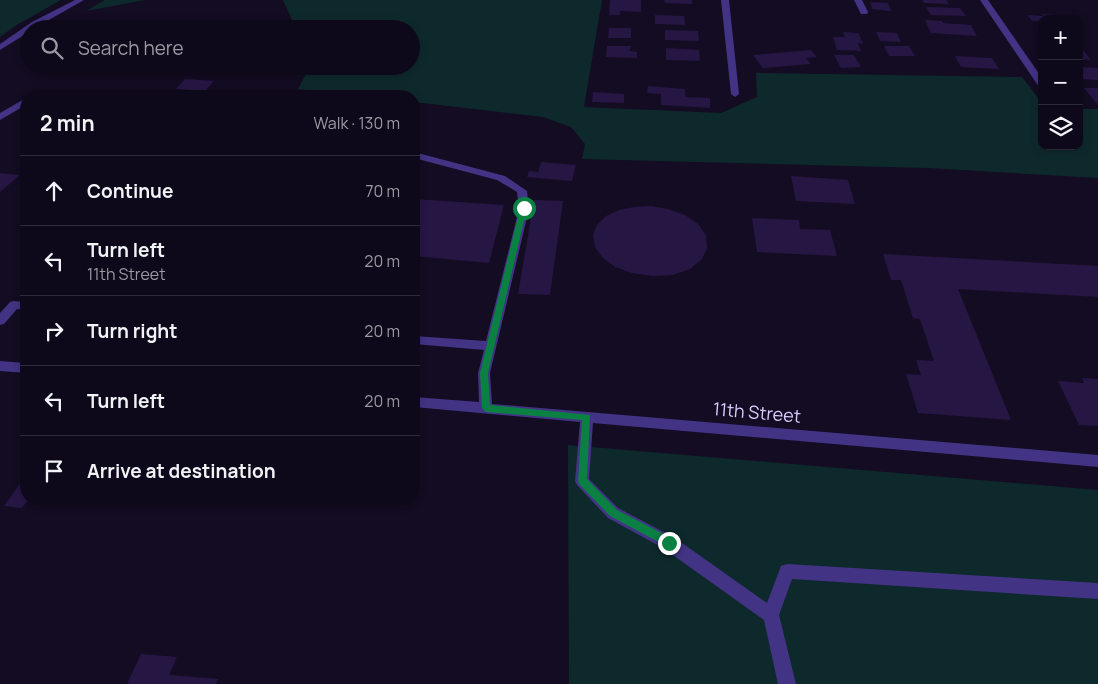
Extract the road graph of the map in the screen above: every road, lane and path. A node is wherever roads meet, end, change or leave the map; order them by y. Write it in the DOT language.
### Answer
graph roads {
  1 [pos="80,0"];
  2 [pos="725,0"];
  3 [pos="858,0"];
  4 [pos="984,0"];
  5 [pos="864,12"];
  6 [pos="42,20"];
  7 [pos="20,34"];
  8 [pos="0,48"];
  9 [pos="1038,79"];
  10 [pos="735,94"];
  11 [pos="20,105"];
  12 [pos="0,118"];
  13 [pos="420,158"];
  14 [pos="0,304"];
  15 [pos="20,305"];
  16 [pos="0,321"];
  17 [pos="420,340"];
  18 [pos="490,346"];
  19 [pos="0,366"];
  20 [pos="20,368"];
  21 [pos="420,402"];
  22 [pos="486,408"];
  23 [pos="587,417"];
  24 [pos="1098,461"];
  25 [pos="1098,591"];
  26 [pos="771,615"];
  27 [pos="787,684"];
  1 -- 6 [label="street"];
  2 -- 10 [label="street"];
  3 -- 5 [label="street"];
  4 -- 9 [label="street"];
  7 -- 8 [label="street"];
  11 -- 12 [label="street"];
  13 -- 18 [label="street"];
  14 -- 15 [label="street"];
  15 -- 16 [label="street"];
  17 -- 18 [label="street"];
  18 -- 22 [label="street"];
  19 -- 20 [label="street"];
  21 -- 22 [label="street, 11th Street"];
  22 -- 23 [label="street, 11th Street"];
  23 -- 24 [label="street, 11th Street"];
  23 -- 26 [label="street"];
  25 -- 26 [label="street"];
  26 -- 27 [label="street"];
}
